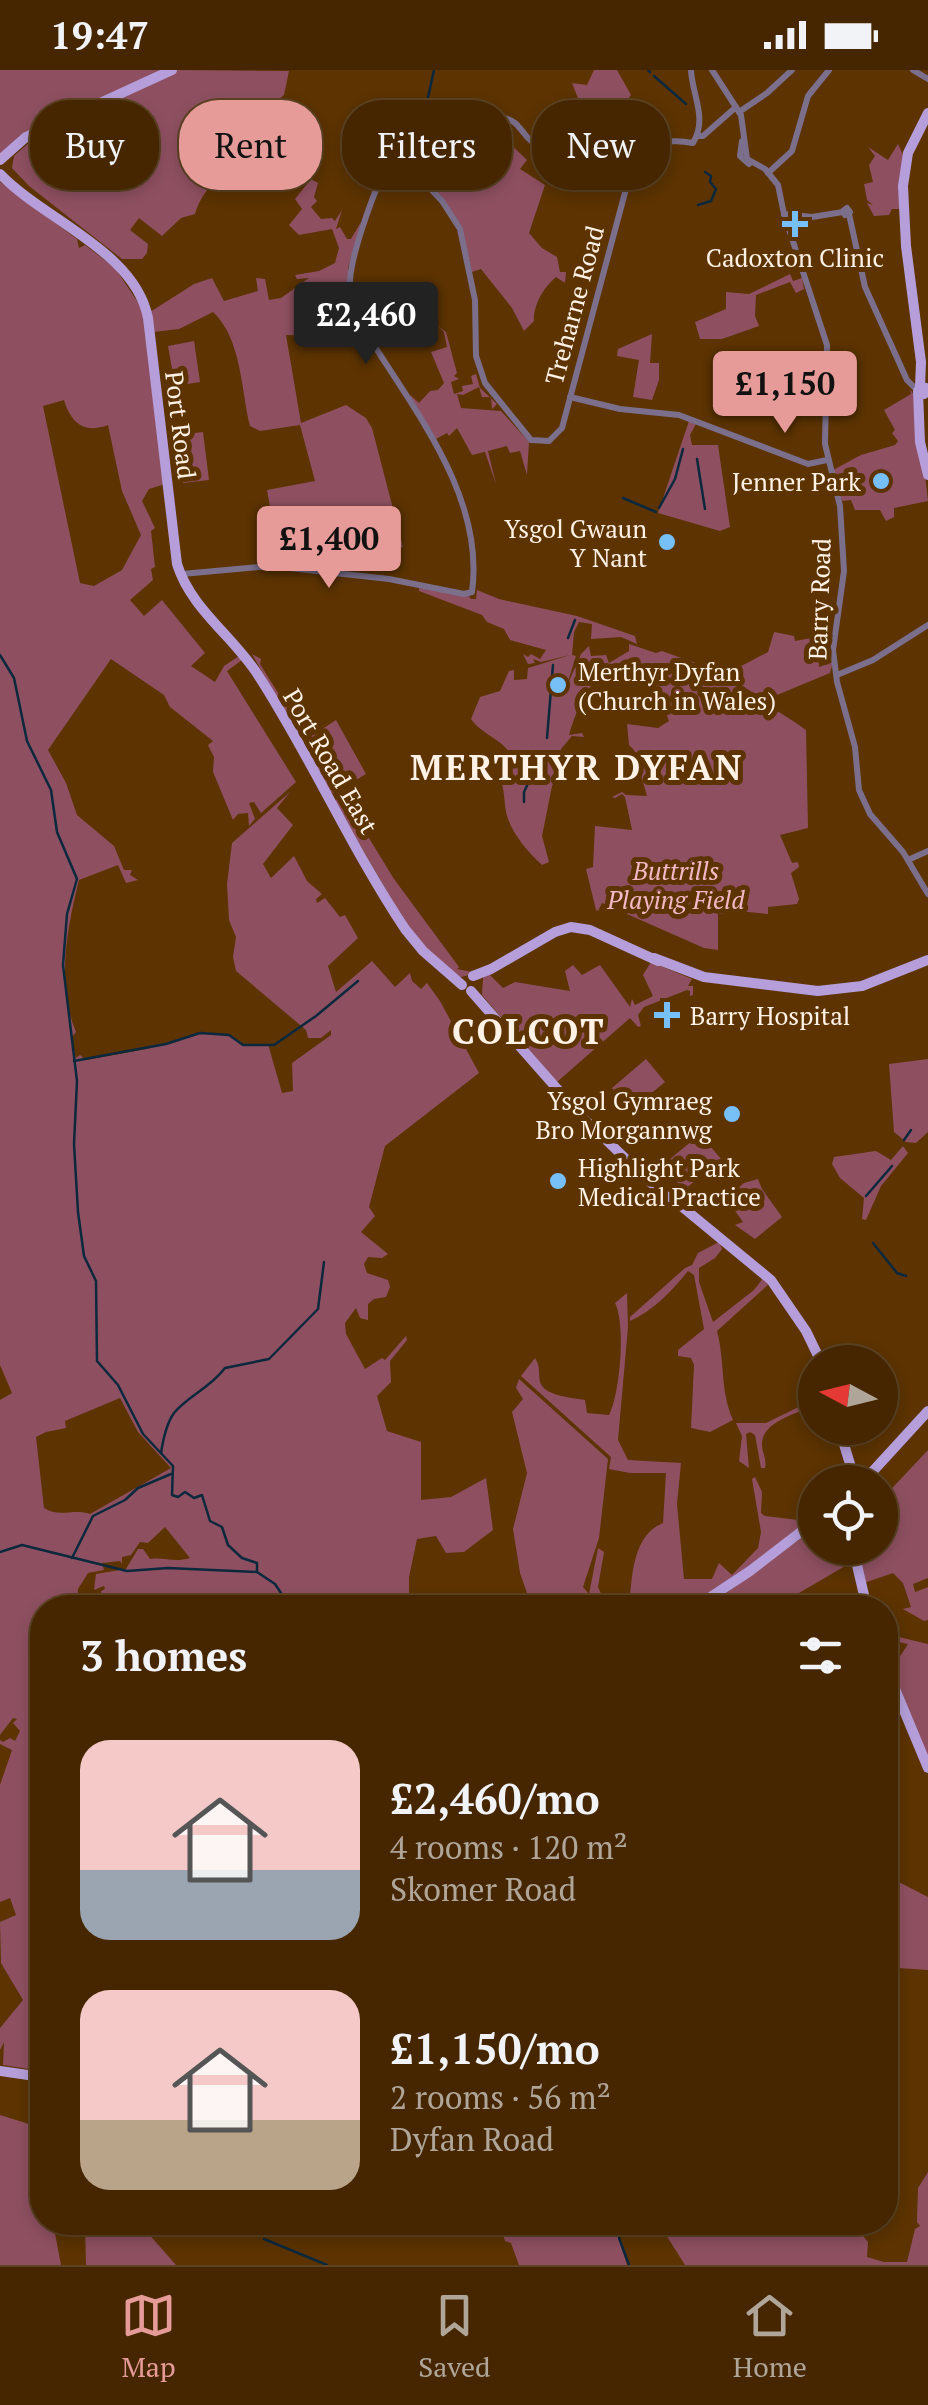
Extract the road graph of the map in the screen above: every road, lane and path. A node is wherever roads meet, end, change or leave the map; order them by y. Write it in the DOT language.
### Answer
graph roads {
  1 [pos="172,70"];
  2 [pos="691,70"];
  3 [pos="712,70"];
  4 [pos="792,70"];
  5 [pos="829,70"];
  6 [pos="913,70"];
  7 [pos="928,80"];
  8 [pos="736,110"];
  9 [pos="927,117"];
  10 [pos="512,120"];
  11 [pos="696,139"];
  12 [pos="670,141"];
  13 [pos="532,142"];
  14 [pos="1,168"];
  15 [pos="769,175"];
  16 [pos="377,190"];
  17 [pos="431,190"];
  18 [pos="623,190"];
  19 [pos="786,218"];
  20 [pos="924,392"];
  21 [pos="570,398"];
  22 [pos="827,460"];
  23 [pos="928,475"];
  24 [pos="181,574"];
  25 [pos="928,625"];
  26 [pos="840,677"];
  27 [pos="928,851"];
  28 [pos="908,860"];
  29 [pos="928,894"];
  30 [pos="928,960"];
  31 [pos="472,985"];
  32 [pos="812,1345"];
  33 [pos="928,1412"];
  34 [pos="880,1465"];
  35 [pos="798,1534"];
  36 [pos="857,1565"];
  37 [pos="714,1595"];
  38 [pos="865,1595"];
  39 [pos="898,1696"];
  40 [pos="928,1768"];
  41 [pos="0,2071"];
  42 [pos="30,2075"];
  1 -- 14 [label="main road"];
  2 -- 11 [label="street"];
  3 -- 8 [label="street"];
  4 -- 8 [label="street"];
  5 -- 15 [label="street"];
  6 -- 7 [label="street"];
  8 -- 11 [label="street"];
  8 -- 15 [label="street, Barry Road"];
  9 -- 20 [label="main road"];
  10 -- 13 [label="street"];
  11 -- 12 [label="street"];
  14 -- 24 [label="main road, Port Road"];
  15 -- 19 [label="street, Barry Road"];
  16 -- 24 [label="street"];
  17 -- 21 [label="street, Treharne Road"];
  18 -- 21 [label="street, Treharne Road"];
  19 -- 20 [label="street"];
  19 -- 22 [label="street, Barry Road"];
  20 -- 23 [label="main road"];
  21 -- 22 [label="street"];
  22 -- 26 [label="street, Barry Road"];
  24 -- 31 [label="main road, Port Road East"];
  25 -- 26 [label="street"];
  26 -- 28 [label="street, Barry Road"];
  27 -- 28 [label="street"];
  28 -- 29 [label="street, Barry Road"];
  30 -- 31 [label="main road"];
  31 -- 32 [label="main road"];
  33 -- 34 [label="main road"];
  35 -- 37 [label="main road"];
  36 -- 38 [label="main road"];
  39 -- 40 [label="main road"];
  41 -- 42 [label="main road"];
}
